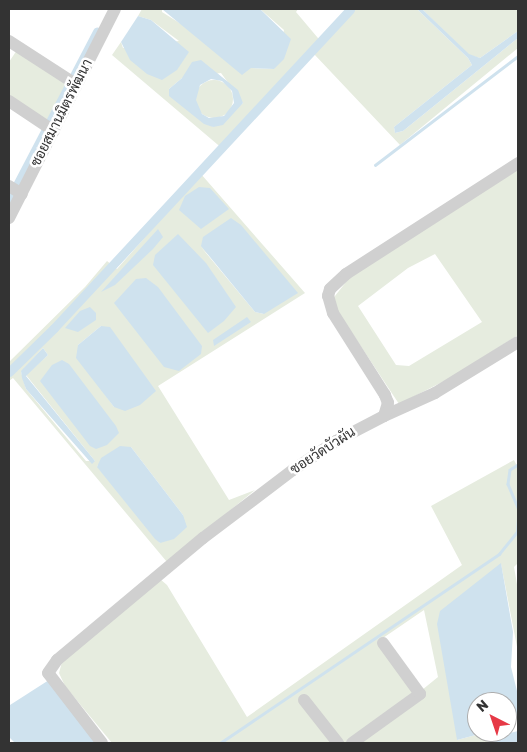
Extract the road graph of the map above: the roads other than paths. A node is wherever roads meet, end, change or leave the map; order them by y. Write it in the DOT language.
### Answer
graph roads {
  1 [pos="115,9"];
  2 [pos="9,41"];
  3 [pos="77,85"];
  4 [pos="9,101"];
  5 [pos="54,131"];
  6 [pos="518,163"];
  7 [pos="9,186"];
  8 [pos="22,194"];
  9 [pos="9,218"];
  10 [pos="518,342"];
  11 [pos="384,416"];
  12 [pos="383,644"];
  13 [pos="304,700"];
  14 [pos="102,743"];
  15 [pos="338,743"];
  16 [pos="352,743"];
  1 -- 3 [label="street, ซอยสมานมิตรพัฒนา"];
  2 -- 3 [label="street"];
  3 -- 5 [label="street, ซอยสมานมิตรพัฒนา"];
  4 -- 5 [label="street"];
  5 -- 8 [label="street, ซอยสมานมิตรพัฒนา"];
  6 -- 11 [label="street"];
  7 -- 8 [label="street"];
  8 -- 9 [label="street, ซอยสมานมิตรพัฒนา"];
  10 -- 11 [label="street"];
  11 -- 14 [label="street, ซอยวัดบัวผัน"];
  12 -- 16 [label="street"];
  13 -- 15 [label="street"];
}
